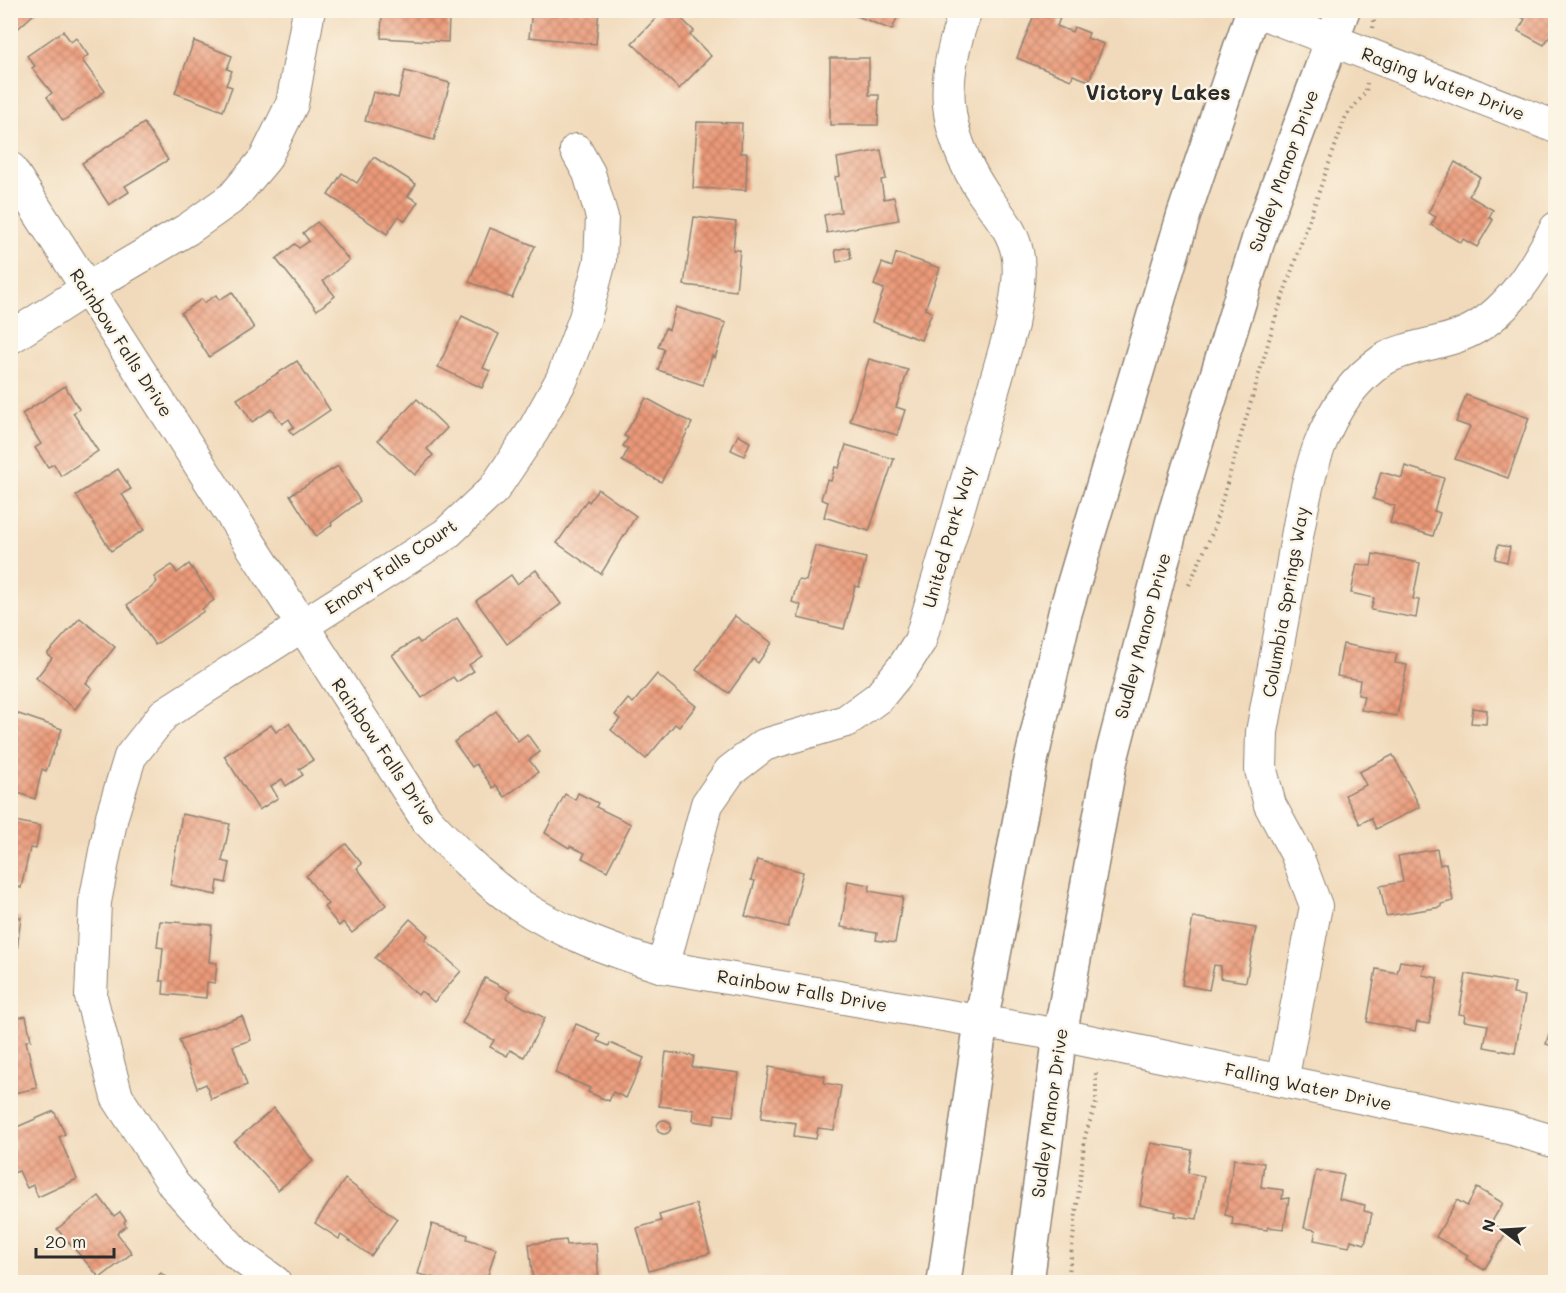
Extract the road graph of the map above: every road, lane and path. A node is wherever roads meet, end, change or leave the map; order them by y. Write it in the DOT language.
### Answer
graph roads {
  1 [pos="309,10"];
  2 [pos="966,10"];
  3 [pos="1253,10"];
  4 [pos="1343,10"];
  5 [pos="1331,40"];
  6 [pos="1365,92"];
  7 [pos="1556,127"];
  8 [pos="576,150"];
  9 [pos="10,168"];
  10 [pos="1556,228"];
  11 [pos="86,289"];
  12 [pos="10,338"];
  13 [pos="1186,591"];
  14 [pos="304,625"];
  15 [pos="663,967"];
  16 [pos="981,1022"];
  17 [pos="1060,1035"];
  18 [pos="1282,1081"];
  19 [pos="1096,1103"];
  20 [pos="1556,1142"];
  21 [pos="275,1282"];
  22 [pos="944,1282"];
  23 [pos="1027,1282"];
  24 [pos="1068,1282"];
  1 -- 11 [label="street"];
  2 -- 15 [label="street, United Park Way"];
  3 -- 5 [label="street, Raging Water Drive"];
  3 -- 16 [label="main road"];
  4 -- 5 [label="main road, Sudley Manor Drive"];
  5 -- 7 [label="street, Raging Water Drive"];
  5 -- 17 [label="main road, Sudley Manor Drive"];
  6 -- 13 [label="path"];
  8 -- 14 [label="street, Emory Falls Court"];
  9 -- 11 [label="street, Rainbow Falls Drive"];
  10 -- 18 [label="street, Columbia Springs Way"];
  11 -- 12 [label="street"];
  11 -- 14 [label="street, Rainbow Falls Drive"];
  14 -- 15 [label="street, Rainbow Falls Drive"];
  14 -- 21 [label="street, Emory Falls Court"];
  15 -- 16 [label="street, Rainbow Falls Drive"];
  16 -- 17 [label="street, Rainbow Falls Drive"];
  16 -- 22 [label="main road"];
  17 -- 18 [label="street, Falling Water Drive"];
  17 -- 23 [label="main road, Sudley Manor Drive"];
  18 -- 20 [label="street, Falling Water Drive"];
  19 -- 24 [label="path"];
}
